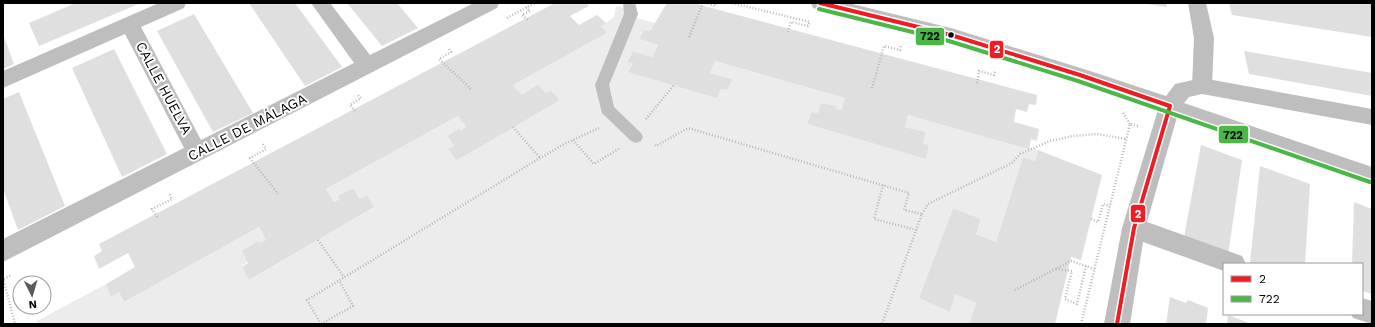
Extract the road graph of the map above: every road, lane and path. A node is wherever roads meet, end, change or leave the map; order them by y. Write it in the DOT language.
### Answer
graph roads {
  1 [pos="176,3"];
  2 [pos="320,3"];
  3 [pos="490,3"];
  4 [pos="629,3"];
  5 [pos="704,3"];
  6 [pos="716,3"];
  7 [pos="820,3"];
  8 [pos="1197,3"];
  9 [pos="526,7"];
  10 [pos="528,20"];
  11 [pos="810,22"];
  12 [pos="130,24"];
  13 [pos="788,32"];
  14 [pos="689,37"];
  15 [pos="901,45"];
  16 [pos="448,48"];
  17 [pos="367,66"];
  18 [pos="995,68"];
  19 [pos="3,80"];
  20 [pos="977,83"];
  21 [pos="674,85"];
  22 [pos="1202,86"];
  23 [pos="872,88"];
  24 [pos="472,90"];
  25 [pos="358,95"];
  26 [pos="1170,106"];
  27 [pos="355,111"];
  28 [pos="1372,117"];
  29 [pos="513,127"];
  30 [pos="604,133"];
  31 [pos="639,135"];
  32 [pos="1126,139"];
  33 [pos="573,140"];
  34 [pos="615,143"];
  35 [pos="263,144"];
  36 [pos="620,148"];
  37 [pos="197,152"];
  38 [pos="540,158"];
  39 [pos="1372,176"];
  40 [pos="883,185"];
  41 [pos="169,193"];
  42 [pos="278,194"];
  43 [pos="1110,206"];
  44 [pos="922,214"];
  45 [pos="156,217"];
  46 [pos="1091,219"];
  47 [pos="1134,228"];
  48 [pos="917,230"];
  49 [pos="318,240"];
  50 [pos="3,251"];
  51 [pos="1231,263"];
  52 [pos="1086,266"];
  53 [pos="1056,269"];
  54 [pos="1094,269"];
  55 [pos="3,277"];
  56 [pos="344,278"];
  57 [pos="339,280"];
  58 [pos="1015,290"];
  59 [pos="15,324"];
  60 [pos="321,324"];
  61 [pos="882,324"];
  62 [pos="1117,324"];
  1 -- 12 [label="street"];
  2 -- 17 [label="street"];
  3 -- 17 [label="street, CALLE DE MÁLAGA"];
  4 -- 31 [label="lane"];
  5 -- 6 [label="path"];
  5 -- 14 [label="path"];
  7 -- 26 [label="street"];
  8 -- 22 [label="street"];
  9 -- 10 [label="path"];
  11 -- 13 [label="path"];
  12 -- 19 [label="street"];
  12 -- 37 [label="street, CALLE HUELVA"];
  15 -- 23 [label="path"];
  16 -- 24 [label="path"];
  17 -- 37 [label="street, CALLE DE MÁLAGA"];
  18 -- 20 [label="path"];
  21 -- 31 [label="path"];
  22 -- 26 [label="street"];
  22 -- 28 [label="street"];
  25 -- 27 [label="path"];
  26 -- 39 [label="street"];
  26 -- 47 [label="street"];
  29 -- 38 [label="path"];
  30 -- 33 [label="path"];
  31 -- 36 [label="path"];
  31 -- 40 [label="path"];
  32 -- 44 [label="path"];
  33 -- 36 [label="path"];
  33 -- 38 [label="path"];
  34 -- 36 [label="path"];
  35 -- 42 [label="path"];
  37 -- 50 [label="street, CALLE DE MÁLAGA"];
  38 -- 56 [label="path"];
  40 -- 44 [label="path"];
  40 -- 48 [label="path"];
  41 -- 45 [label="path"];
  43 -- 46 [label="path"];
  44 -- 48 [label="path"];
  47 -- 51 [label="street"];
  47 -- 62 [label="street"];
  48 -- 61 [label="path"];
  49 -- 56 [label="path"];
  52 -- 53 [label="path"];
  52 -- 53 [label="path"];
  52 -- 54 [label="path"];
  53 -- 58 [label="path"];
  55 -- 59 [label="path"];
  56 -- 57 [label="path"];
  57 -- 60 [label="path"];
  57 -- 60 [label="path"];
}
